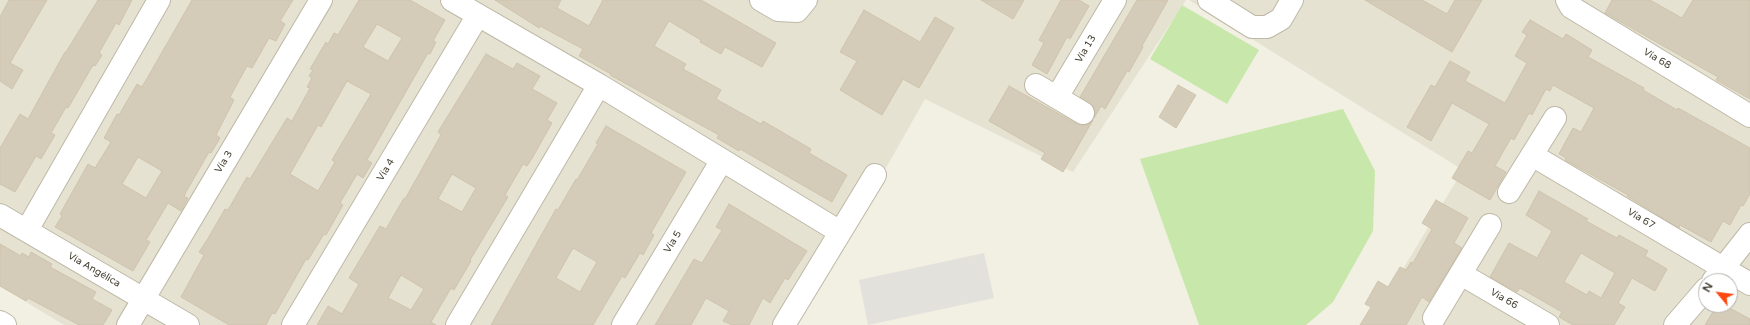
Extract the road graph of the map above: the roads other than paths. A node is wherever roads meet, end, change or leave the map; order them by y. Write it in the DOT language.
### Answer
graph roads {
  1 [pos="159,0"];
  2 [pos="321,0"];
  3 [pos="452,0"];
  4 [pos="761,0"];
  5 [pos="806,0"];
  6 [pos="1115,0"];
  7 [pos="1209,0"];
  8 [pos="1292,0"];
  9 [pos="1567,0"];
  10 [pos="478,14"];
  11 [pos="599,85"];
  12 [pos="1036,85"];
  13 [pos="1057,97"];
  14 [pos="1083,113"];
  15 [pos="1750,116"];
  16 [pos="1555,118"];
  17 [pos="1532,155"];
  18 [pos="722,160"];
  19 [pos="875,175"];
  20 [pos="1509,192"];
  21 [pos="0,215"];
  22 [pos="1490,225"];
  23 [pos="27,230"];
  24 [pos="840,232"];
  25 [pos="1750,234"];
  26 [pos="1716,273"];
  27 [pos="1719,273"];
  28 [pos="1460,274"];
  29 [pos="1738,280"];
  30 [pos="1750,284"];
  31 [pos="143,298"];
  32 [pos="1698,298"];
  33 [pos="1434,318"];
  34 [pos="0,322"];
  35 [pos="5,325"];
  36 [pos="128,325"];
  37 [pos="188,325"];
  38 [pos="293,325"];
  39 [pos="457,325"];
  40 [pos="623,325"];
  41 [pos="784,325"];
  42 [pos="1548,325"];
  43 [pos="1675,325"];
  1 -- 23 [label="street"];
  2 -- 31 [label="street, Vía 3"];
  3 -- 10 [label="street"];
  4 -- 5 [label="street"];
  6 -- 13 [label="street, Vía 13"];
  7 -- 8 [label="street"];
  9 -- 15 [label="street, Vía 68"];
  10 -- 11 [label="street"];
  10 -- 38 [label="street, Vía 4"];
  11 -- 18 [label="street"];
  11 -- 39 [label="street"];
  12 -- 13 [label="street"];
  13 -- 14 [label="street"];
  16 -- 17 [label="street"];
  17 -- 20 [label="street"];
  17 -- 26 [label="street, Vía 67"];
  18 -- 24 [label="street"];
  18 -- 40 [label="street, Vía 5"];
  19 -- 24 [label="street"];
  21 -- 23 [label="street, Vía Angélica"];
  22 -- 28 [label="street"];
  23 -- 31 [label="street, Vía Angélica"];
  24 -- 41 [label="street"];
  25 -- 27 [label="street"];
  28 -- 33 [label="street"];
  28 -- 42 [label="street, Vía 66"];
  29 -- 30 [label="street, Vía 67"];
  31 -- 36 [label="street, Vía 3"];
  31 -- 37 [label="street, Vía Angélica"];
  32 -- 43 [label="street"];
  34 -- 35 [label="street"];
}
